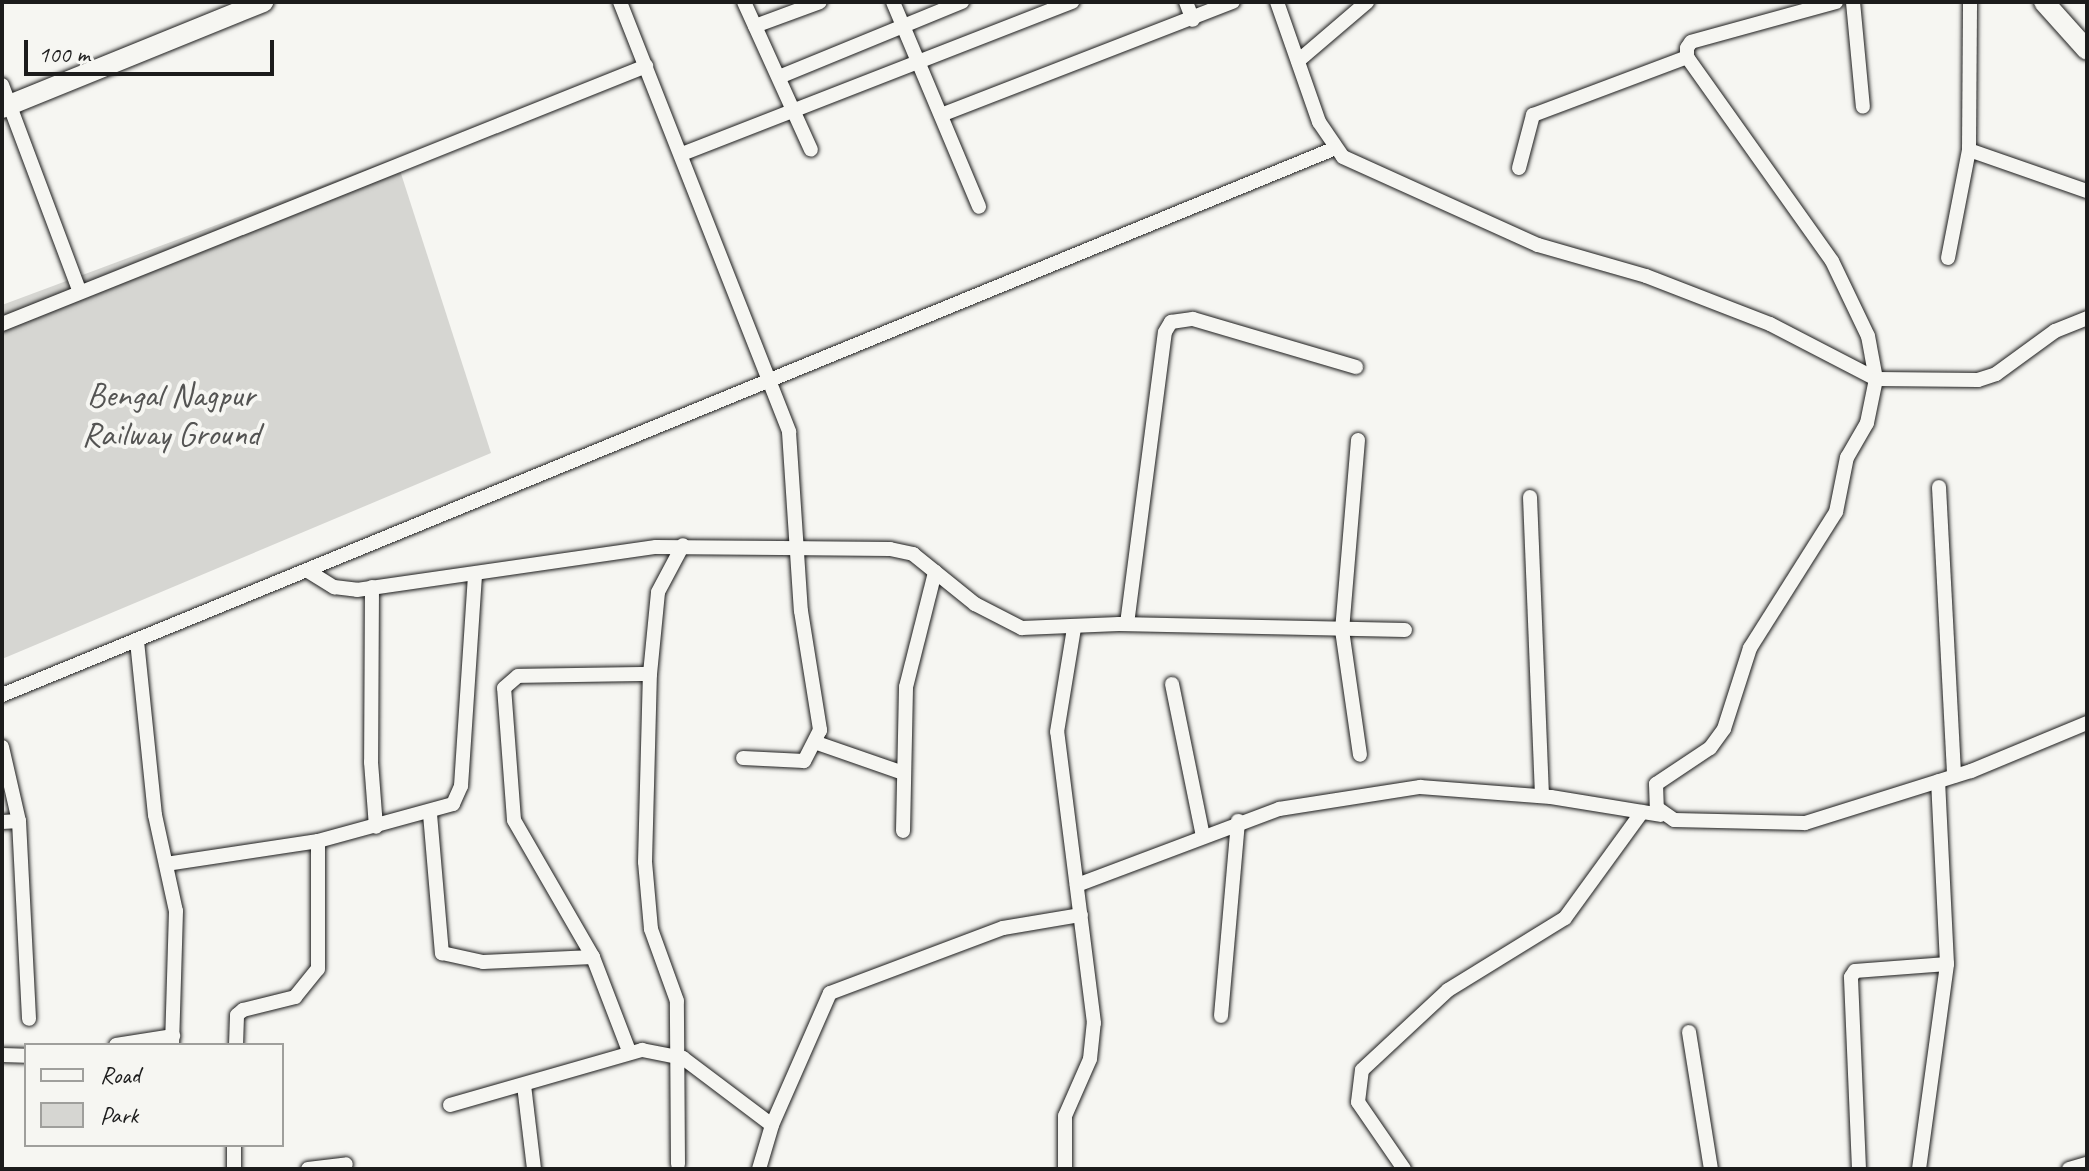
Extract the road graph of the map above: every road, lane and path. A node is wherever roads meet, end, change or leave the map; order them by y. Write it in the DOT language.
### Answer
graph roads {
  1 [pos="263,2"];
  2 [pos="620,2"];
  3 [pos="744,2"];
  4 [pos="820,2"];
  5 [pos="893,2"];
  6 [pos="962,2"];
  7 [pos="1072,2"];
  8 [pos="1186,2"];
  9 [pos="1233,2"];
  10 [pos="1277,2"];
  11 [pos="1367,2"];
  12 [pos="1836,2"];
  13 [pos="1853,2"];
  14 [pos="1970,2"];
  15 [pos="2044,2"];
  16 [pos="1041,8"];
  17 [pos="1193,20"];
  18 [pos="903,25"];
  19 [pos="755,26"];
  20 [pos="2087,50"];
  21 [pos="1687,57"];
  22 [pos="1298,61"];
  23 [pos="920,65"];
  24 [pos="646,66"];
  25 [pos="779,77"];
  26 [pos="2,85"];
  27 [pos="6,106"];
  28 [pos="1863,107"];
  29 [pos="795,112"];
  30 [pos="941,115"];
  31 [pos="1333,149"];
  32 [pos="811,150"];
  33 [pos="1969,150"];
  34 [pos="682,154"];
  35 [pos="1519,168"];
  36 [pos="2087,191"];
  37 [pos="979,207"];
  38 [pos="1948,258"];
  39 [pos="80,292"];
  40 [pos="2087,318"];
  41 [pos="2,324"];
  42 [pos="1356,367"];
  43 [pos="770,377"];
  44 [pos="1876,379"];
  45 [pos="1358,440"];
  46 [pos="1939,487"];
  47 [pos="1530,497"];
  48 [pos="683,545"];
  49 [pos="797,545"];
  50 [pos="308,571"];
  51 [pos="935,572"];
  52 [pos="475,575"];
  53 [pos="372,587"];
  54 [pos="1127,624"];
  55 [pos="1074,628"];
  56 [pos="1342,630"];
  57 [pos="1405,630"];
  58 [pos="137,641"];
  59 [pos="650,674"];
  60 [pos="1172,684"];
  61 [pos="2,695"];
  62 [pos="2087,723"];
  63 [pos="817,743"];
  64 [pos="2,747"];
  65 [pos="1360,755"];
  66 [pos="743,758"];
  67 [pos="903,773"];
  68 [pos="1954,776"];
  69 [pos="1938,781"];
  70 [pos="1542,796"];
  71 [pos="1642,812"];
  72 [pos="430,814"];
  73 [pos="1661,815"];
  74 [pos="19,821"];
  75 [pos="1238,821"];
  76 [pos="2,822"];
  77 [pos="376,827"];
  78 [pos="903,831"];
  79 [pos="1203,836"];
  80 [pos="318,841"];
  81 [pos="166,864"];
  82 [pos="1077,885"];
  83 [pos="1081,915"];
  84 [pos="593,957"];
  85 [pos="1947,964"];
  86 [pos="1221,1016"];
  87 [pos="29,1019"];
  88 [pos="1689,1032"];
  89 [pos="173,1040"];
  90 [pos="139,1043"];
  91 [pos="236,1043"];
  92 [pos="629,1051"];
  93 [pos="2,1055"];
  94 [pos="24,1056"];
  95 [pos="678,1056"];
  96 [pos="524,1085"];
  97 [pos="450,1105"];
  98 [pos="772,1125"];
  99 [pos="234,1147"];
  100 [pos="346,1164"];
  101 [pos="678,1164"];
  102 [pos="2087,1164"];
  103 [pos="234,1169"];
  104 [pos="308,1169"];
  105 [pos="534,1169"];
  106 [pos="759,1169"];
  107 [pos="1065,1169"];
  108 [pos="1404,1169"];
  109 [pos="1711,1169"];
  110 [pos="1859,1169"];
  111 [pos="1919,1169"];
  112 [pos="2069,1169"];
  1 -- 27 [label="main road"];
  2 -- 24 [label="street"];
  3 -- 19 [label="street"];
  4 -- 19 [label="street"];
  5 -- 18 [label="street"];
  6 -- 18 [label="street"];
  7 -- 16 [label="street"];
  8 -- 17 [label="street"];
  9 -- 17 [label="street"];
  10 -- 22 [label="street"];
  11 -- 22 [label="street"];
  12 -- 21 [label="street"];
  13 -- 28 [label="street"];
  14 -- 33 [label="street"];
  15 -- 20 [label="main road"];
  16 -- 23 [label="street"];
  17 -- 30 [label="street"];
  18 -- 23 [label="street"];
  18 -- 25 [label="street"];
  19 -- 25 [label="street"];
  21 -- 35 [label="street"];
  21 -- 44 [label="street"];
  22 -- 31 [label="street"];
  23 -- 29 [label="street"];
  23 -- 30 [label="street"];
  24 -- 34 [label="street"];
  24 -- 39 [label="street"];
  25 -- 29 [label="street"];
  26 -- 27 [label="street"];
  27 -- 39 [label="street"];
  29 -- 32 [label="street"];
  29 -- 34 [label="street"];
  30 -- 37 [label="street"];
  31 -- 43 [label="street"];
  31 -- 44 [label="street"];
  33 -- 36 [label="street"];
  33 -- 38 [label="street"];
  34 -- 43 [label="street"];
  39 -- 41 [label="street"];
  40 -- 44 [label="street"];
  42 -- 54 [label="street"];
  43 -- 49 [label="street"];
  43 -- 50 [label="street"];
  44 -- 73 [label="street"];
  45 -- 56 [label="street"];
  46 -- 68 [label="street"];
  47 -- 70 [label="street"];
  48 -- 49 [label="street"];
  48 -- 52 [label="street"];
  48 -- 59 [label="street"];
  49 -- 51 [label="street"];
  49 -- 63 [label="street"];
  50 -- 53 [label="street"];
  50 -- 58 [label="street"];
  51 -- 55 [label="street"];
  51 -- 67 [label="street"];
  52 -- 53 [label="street"];
  52 -- 72 [label="street"];
  53 -- 77 [label="street"];
  54 -- 55 [label="street"];
  54 -- 56 [label="street"];
  55 -- 82 [label="street"];
  56 -- 57 [label="street"];
  56 -- 65 [label="street"];
  58 -- 61 [label="street"];
  58 -- 81 [label="street"];
  59 -- 84 [label="street"];
  59 -- 95 [label="street"];
  60 -- 79 [label="street"];
  62 -- 68 [label="street"];
  63 -- 66 [label="street"];
  63 -- 67 [label="street"];
  64 -- 74 [label="street"];
  67 -- 78 [label="street"];
  68 -- 69 [label="street"];
  69 -- 73 [label="street"];
  69 -- 85 [label="street"];
  70 -- 71 [label="street"];
  70 -- 75 [label="street"];
  71 -- 73 [label="street"];
  71 -- 108 [label="street"];
  72 -- 77 [label="street"];
  72 -- 84 [label="street"];
  74 -- 76 [label="street"];
  74 -- 87 [label="street"];
  75 -- 79 [label="street"];
  75 -- 86 [label="street"];
  77 -- 80 [label="street"];
  79 -- 82 [label="street"];
  80 -- 81 [label="street"];
  80 -- 91 [label="street"];
  81 -- 89 [label="street"];
  82 -- 83 [label="street"];
  83 -- 98 [label="street"];
  83 -- 107 [label="street"];
  84 -- 92 [label="street"];
  85 -- 110 [label="street"];
  85 -- 111 [label="street"];
  88 -- 109 [label="street"];
  89 -- 90 [label="street"];
  92 -- 95 [label="street"];
  92 -- 96 [label="street"];
  93 -- 94 [label="street"];
  95 -- 98 [label="street"];
  95 -- 101 [label="street"];
  96 -- 97 [label="street"];
  96 -- 105 [label="street"];
  98 -- 106 [label="street"];
  99 -- 103 [label="street"];
  100 -- 104 [label="street"];
  102 -- 112 [label="street"];
}
